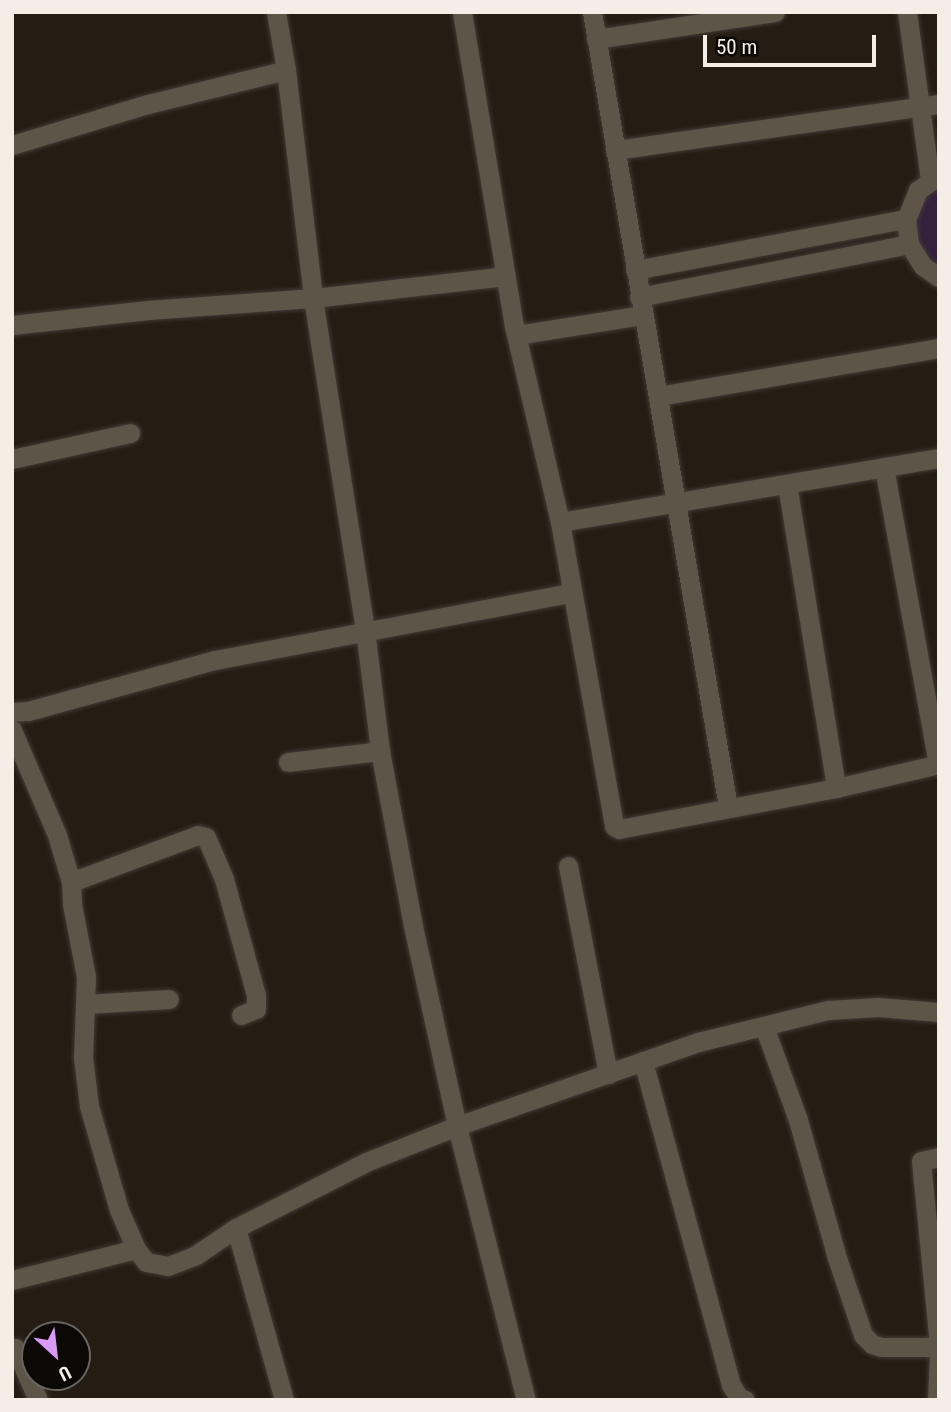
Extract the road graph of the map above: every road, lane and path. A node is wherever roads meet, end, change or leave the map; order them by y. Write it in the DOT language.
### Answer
graph roads {
  1 [pos="276,12"];
  2 [pos="462,12"];
  3 [pos="592,12"];
  4 [pos="775,12"];
  5 [pos="906,12"];
  6 [pos="596,39"];
  7 [pos="286,70"];
  8 [pos="939,104"];
  9 [pos="918,107"];
  10 [pos="12,145"];
  11 [pos="615,150"];
  12 [pos="934,177"];
  13 [pos="906,219"];
  14 [pos="909,244"];
  15 [pos="635,270"];
  16 [pos="505,276"];
  17 [pos="939,277"];
  18 [pos="313,298"];
  19 [pos="641,306"];
  20 [pos="12,326"];
  21 [pos="517,335"];
  22 [pos="939,348"];
  23 [pos="658,396"];
  24 [pos="130,433"];
  25 [pos="939,458"];
  26 [pos="12,459"];
  27 [pos="884,467"];
  28 [pos="787,484"];
  29 [pos="676,503"];
  30 [pos="560,522"];
  31 [pos="570,593"];
  32 [pos="365,630"];
  33 [pos="12,712"];
  34 [pos="12,730"];
  35 [pos="380,751"];
  36 [pos="288,762"];
  37 [pos="938,764"];
  38 [pos="836,788"];
  39 [pos="727,807"];
  40 [pos="568,866"];
  41 [pos="71,882"];
  42 [pos="169,999"];
  43 [pos="86,1004"];
  44 [pos="939,1012"];
  45 [pos="241,1015"];
  46 [pos="764,1027"];
  47 [pos="643,1061"];
  48 [pos="608,1074"];
  49 [pos="457,1126"];
  50 [pos="939,1157"];
  51 [pos="236,1227"];
  52 [pos="136,1249"];
  53 [pos="12,1280"];
  54 [pos="13,1345"];
  55 [pos="939,1348"];
  56 [pos="38,1400"];
  57 [pos="284,1400"];
  58 [pos="526,1400"];
  59 [pos="745,1400"];
  60 [pos="937,1400"];
  1 -- 7 [label="street"];
  2 -- 16 [label="street"];
  3 -- 6 [label="street"];
  4 -- 6 [label="street"];
  5 -- 9 [label="street"];
  6 -- 11 [label="street"];
  7 -- 10 [label="street"];
  7 -- 18 [label="street"];
  8 -- 9 [label="street"];
  9 -- 11 [label="street"];
  9 -- 12 [label="street"];
  11 -- 15 [label="street"];
  12 -- 13 [label="street"];
  13 -- 14 [label="street"];
  13 -- 15 [label="street"];
  14 -- 17 [label="street"];
  14 -- 19 [label="street"];
  15 -- 19 [label="street"];
  16 -- 18 [label="street"];
  16 -- 21 [label="street"];
  18 -- 20 [label="street"];
  18 -- 32 [label="street"];
  19 -- 21 [label="street"];
  19 -- 23 [label="street"];
  21 -- 30 [label="street"];
  22 -- 23 [label="street"];
  23 -- 29 [label="street"];
  24 -- 26 [label="street"];
  25 -- 27 [label="street"];
  27 -- 28 [label="street"];
  27 -- 37 [label="street"];
  28 -- 29 [label="street"];
  28 -- 38 [label="street"];
  29 -- 30 [label="street"];
  29 -- 39 [label="street"];
  30 -- 31 [label="street"];
  31 -- 32 [label="street"];
  31 -- 39 [label="street"];
  32 -- 33 [label="street"];
  32 -- 35 [label="street"];
  34 -- 41 [label="street"];
  35 -- 36 [label="street"];
  35 -- 49 [label="street"];
  37 -- 38 [label="street"];
  38 -- 39 [label="street"];
  40 -- 48 [label="street"];
  41 -- 43 [label="street"];
  41 -- 45 [label="street"];
  42 -- 43 [label="street"];
  43 -- 52 [label="street"];
  44 -- 46 [label="street"];
  46 -- 47 [label="street"];
  46 -- 55 [label="street"];
  47 -- 48 [label="street"];
  47 -- 59 [label="street"];
  48 -- 49 [label="street"];
  49 -- 51 [label="street"];
  49 -- 58 [label="street"];
  50 -- 55 [label="street"];
  51 -- 52 [label="street"];
  51 -- 57 [label="street"];
  52 -- 53 [label="street"];
  54 -- 56 [label="street"];
  55 -- 60 [label="street"];
}
